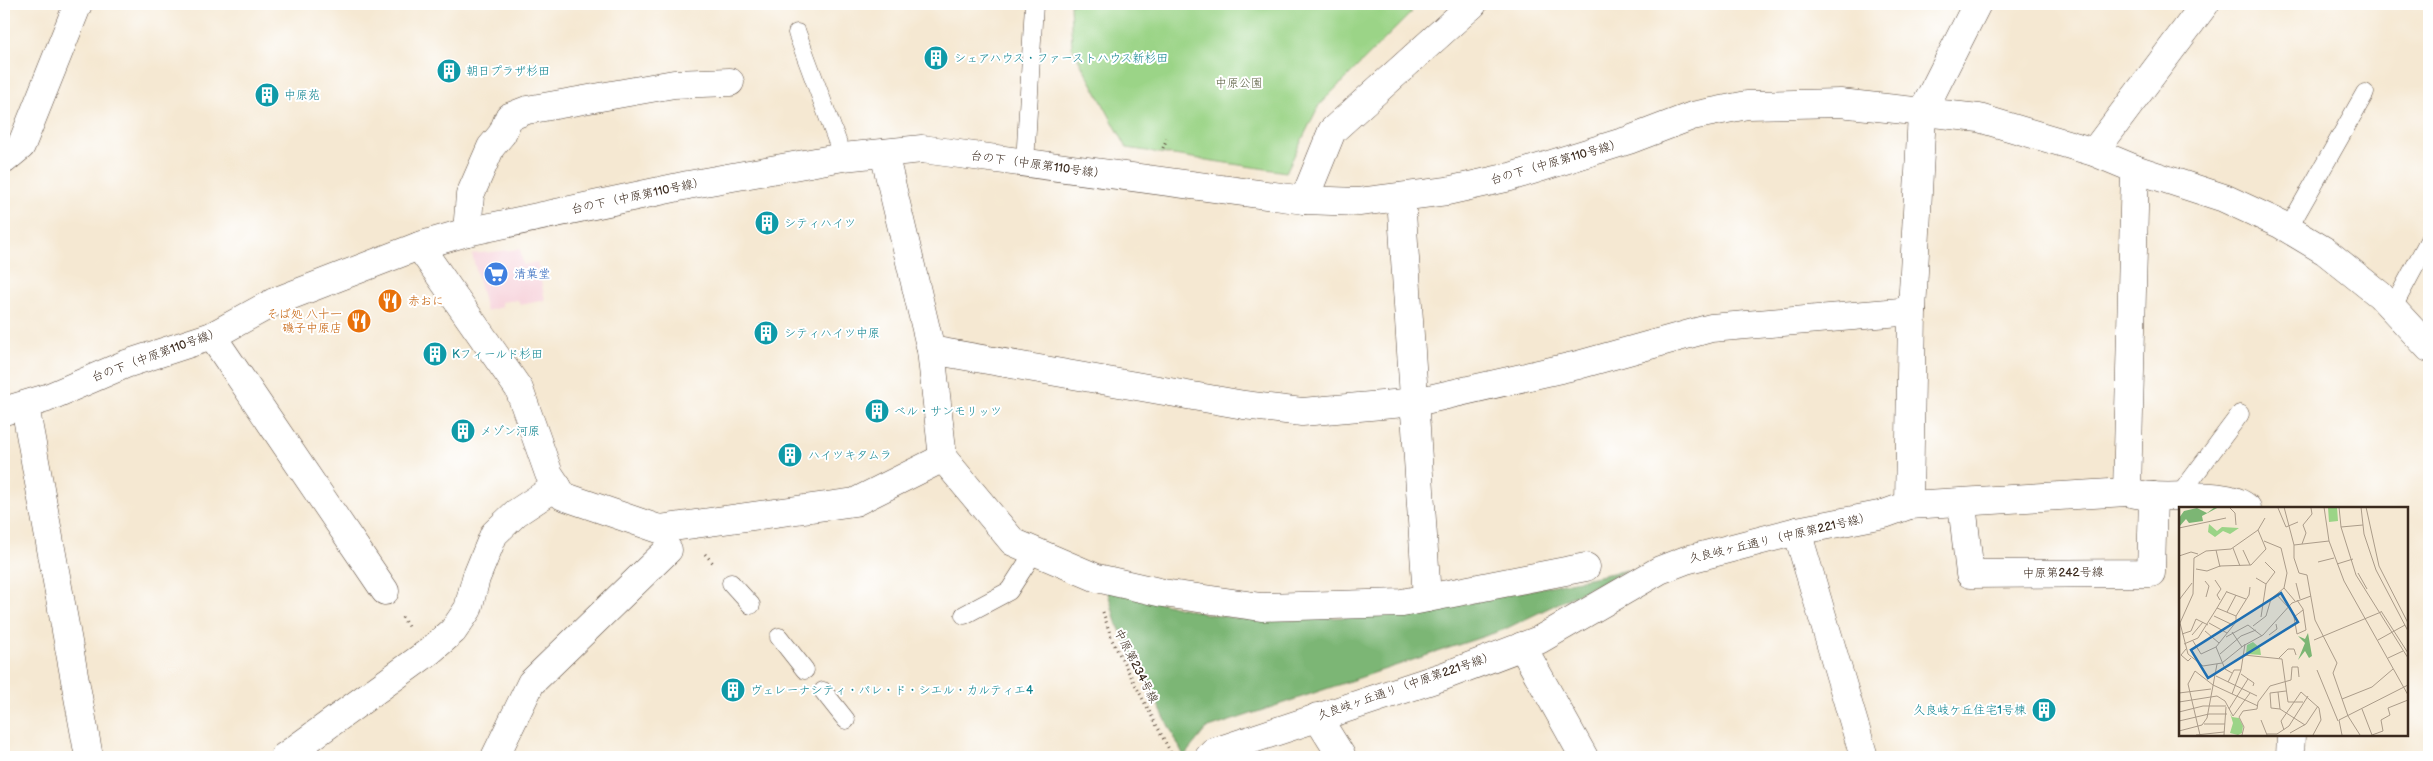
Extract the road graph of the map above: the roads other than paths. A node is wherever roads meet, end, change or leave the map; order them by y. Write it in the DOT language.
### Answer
graph roads {
  1 [pos="78,4"];
  2 [pos="1034,4"];
  3 [pos="1471,4"];
  4 [pos="1978,4"];
  5 [pos="2205,4"];
  6 [pos="797,32"];
  7 [pos="730,82"];
  8 [pos="2365,93"];
  9 [pos="1922,113"];
  10 [pos="2094,152"];
  11 [pos="884,153"];
  12 [pos="843,157"];
  13 [pos="4,160"];
  14 [pos="1024,164"];
  15 [pos="2136,169"];
  16 [pos="1401,198"];
  17 [pos="1304,200"];
  18 [pos="2288,229"];
  19 [pos="467,232"];
  20 [pos="2429,240"];
  21 [pos="418,246"];
  22 [pos="2393,307"];
  23 [pos="1912,311"];
  24 [pos="212,336"];
  25 [pos="2429,348"];
  26 [pos="931,350"];
  27 [pos="1416,402"];
  28 [pos="14,408"];
  29 [pos="2240,414"];
  30 [pos="943,458"];
  31 [pos="557,486"];
  32 [pos="2127,492"];
  33 [pos="2166,497"];
  34 [pos="1962,504"];
  35 [pos="1909,506"];
  36 [pos="2246,507"];
  37 [pos="680,526"];
  38 [pos="1797,531"];
  39 [pos="668,550"];
  40 [pos="1034,552"];
  41 [pos="1586,567"];
  42 [pos="731,583"];
  43 [pos="385,591"];
  44 [pos="1427,598"];
  45 [pos="751,605"];
  46 [pos="964,616"];
  47 [pos="779,637"];
  48 [pos="1522,646"];
  49 [pos="805,670"];
  50 [pos="823,691"];
  51 [pos="1317,717"];
  52 [pos="846,720"];
  53 [pos="2292,736"];
  54 [pos="89,757"];
  55 [pos="284,757"];
  56 [pos="495,757"];
  57 [pos="1209,757"];
  58 [pos="1342,757"];
  59 [pos="1584,757"];
  60 [pos="1864,757"];
  61 [pos="2290,757"];
  1 -- 13 [label="street"];
  2 -- 14 [label="lane"];
  3 -- 17 [label="street"];
  4 -- 9 [label="street"];
  5 -- 10 [label="street"];
  6 -- 12 [label="lane"];
  7 -- 19 [label="street"];
  8 -- 18 [label="lane"];
  9 -- 10 [label="street, 台の下（中原第110号線）"];
  9 -- 16 [label="street, 台の下（中原第110号線）"];
  9 -- 23 [label="street"];
  10 -- 15 [label="street, 台の下（中原第110号線）"];
  11 -- 12 [label="street, 台の下（中原第110号線）"];
  11 -- 14 [label="street, 台の下（中原第110号線）"];
  11 -- 26 [label="street"];
  12 -- 19 [label="street, 台の下（中原第110号線）"];
  14 -- 17 [label="street, 台の下（中原第110号線）"];
  15 -- 18 [label="street, 台の下（中原第110号線）"];
  15 -- 32 [label="street"];
  16 -- 17 [label="street, 台の下（中原第110号線）"];
  16 -- 27 [label="street"];
  18 -- 22 [label="street, 台の下（中原第110号線）"];
  19 -- 21 [label="street, 台の下（中原第110号線）"];
  20 -- 22 [label="lane"];
  21 -- 24 [label="street, 台の下（中原第110号線）"];
  21 -- 31 [label="street"];
  22 -- 25 [label="street, 台の下（中原第110号線）"];
  23 -- 27 [label="street"];
  23 -- 35 [label="street"];
  24 -- 28 [label="street, 台の下（中原第110号線）"];
  24 -- 43 [label="street"];
  26 -- 27 [label="street"];
  26 -- 30 [label="street"];
  27 -- 44 [label="street"];
  28 -- 54 [label="street"];
  29 -- 33 [label="lane"];
  30 -- 37 [label="street"];
  30 -- 40 [label="street"];
  31 -- 37 [label="street"];
  31 -- 55 [label="street"];
  32 -- 33 [label="street, 久良岐ヶ丘通り（中原第221号線）"];
  32 -- 34 [label="street, 久良岐ヶ丘通り（中原第221号線）"];
  33 -- 34 [label="street, 中原第242号線"];
  33 -- 36 [label="street, 久良岐ヶ丘通り（中原第221号線）"];
  34 -- 35 [label="street, 久良岐ヶ丘通り（中原第221号線）"];
  35 -- 38 [label="street, 久良岐ヶ丘通り（中原第221号線）"];
  37 -- 39 [label="lane"];
  38 -- 48 [label="street, 久良岐ヶ丘通り（中原第221号線）"];
  38 -- 60 [label="street"];
  39 -- 56 [label="street"];
  40 -- 44 [label="street"];
  40 -- 46 [label="lane"];
  41 -- 44 [label="street"];
  42 -- 45 [label="lane"];
  47 -- 49 [label="lane"];
  48 -- 51 [label="street, 久良岐ヶ丘通り（中原第221号線）"];
  48 -- 59 [label="street"];
  50 -- 52 [label="lane"];
  51 -- 57 [label="street, 久良岐ヶ丘通り（中原第221号線）"];
  51 -- 58 [label="street"];
  53 -- 61 [label="street"];
}
